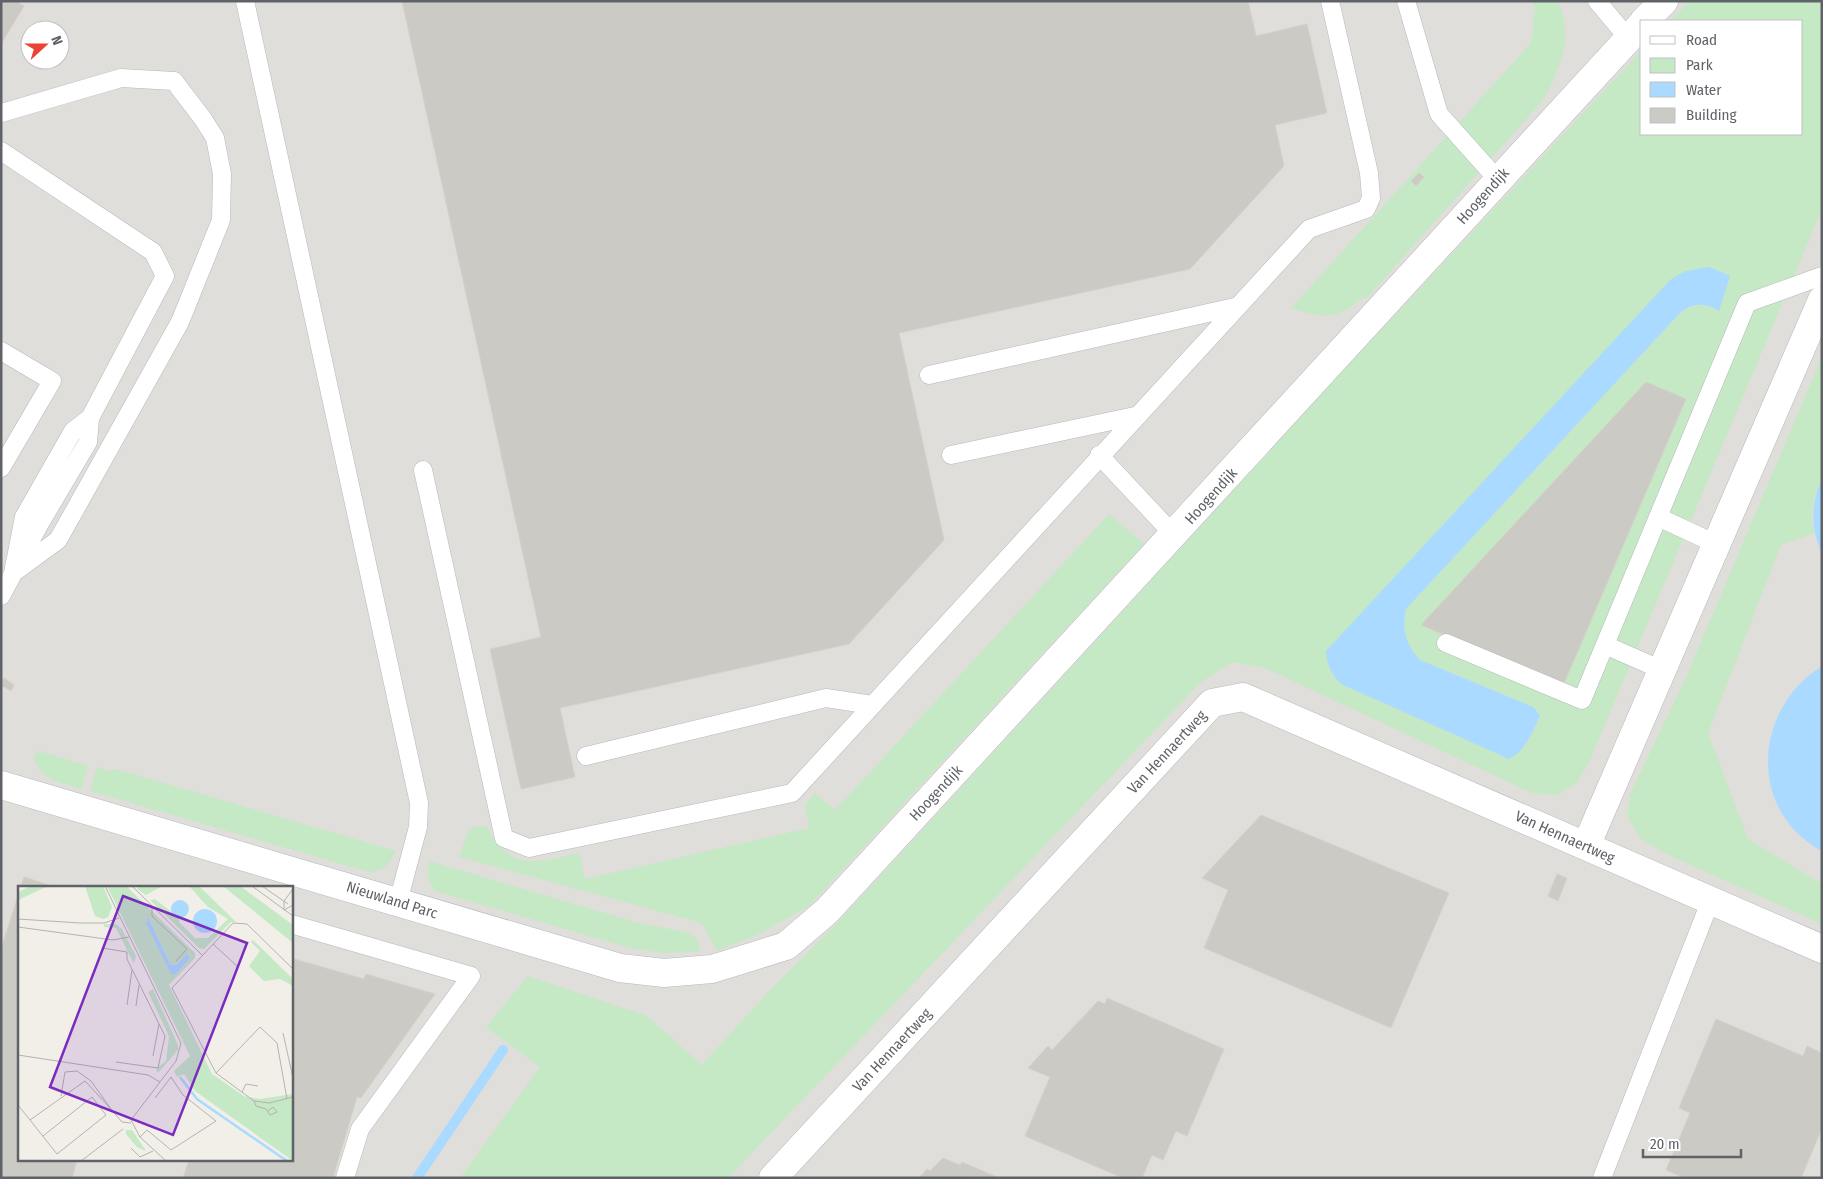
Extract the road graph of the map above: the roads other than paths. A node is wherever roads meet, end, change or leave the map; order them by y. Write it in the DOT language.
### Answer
graph roads {
  1 [pos="244,1"];
  2 [pos="1330,1"];
  3 [pos="1406,1"];
  4 [pos="1597,1"];
  5 [pos="1664,1"];
  6 [pos="1646,20"];
  7 [pos="1638,28"];
  8 [pos="1,113"];
  9 [pos="1,151"];
  10 [pos="1498,180"];
  11 [pos="1822,276"];
  12 [pos="1822,300"];
  13 [pos="1235,307"];
  14 [pos="1,351"];
  15 [pos="929,374"];
  16 [pos="1136,416"];
  17 [pos="951,455"];
  18 [pos="1099,455"];
  19 [pos="1,468"];
  20 [pos="423,470"];
  21 [pos="1658,517"];
  22 [pos="1174,535"];
  23 [pos="1716,544"];
  24 [pos="13,573"];
  25 [pos="1,596"];
  26 [pos="1446,643"];
  27 [pos="1605,645"];
  28 [pos="1662,670"];
  29 [pos="872,705"];
  30 [pos="586,756"];
  31 [pos="1,785"];
  32 [pos="1586,846"];
  33 [pos="398,902"];
  34 [pos="1710,902"];
  35 [pos="292,924"];
  36 [pos="786,946"];
  37 [pos="1822,949"];
  38 [pos="345,1178"];
  39 [pos="773,1178"];
  40 [pos="1602,1178"];
  1 -- 33 [label="lane"];
  2 -- 13 [label="lane"];
  3 -- 10 [label="lane"];
  4 -- 7 [label="lane"];
  5 -- 6 [label="street, Hoogendijk"];
  7 -- 10 [label="street, Hoogendijk"];
  8 -- 24 [label="lane"];
  9 -- 24 [label="lane"];
  10 -- 22 [label="street, Hoogendijk"];
  11 -- 21 [label="lane"];
  12 -- 23 [label="street"];
  13 -- 15 [label="lane"];
  13 -- 16 [label="lane"];
  14 -- 19 [label="lane"];
  16 -- 17 [label="lane"];
  16 -- 18 [label="lane"];
  18 -- 22 [label="lane"];
  18 -- 29 [label="lane"];
  20 -- 29 [label="lane"];
  21 -- 23 [label="lane"];
  21 -- 27 [label="lane"];
  22 -- 36 [label="street, Hoogendijk"];
  23 -- 28 [label="street"];
  24 -- 25 [label="lane"];
  26 -- 27 [label="lane"];
  27 -- 28 [label="lane"];
  28 -- 32 [label="street"];
  29 -- 30 [label="lane"];
  31 -- 33 [label="street, Nieuwland Parc"];
  32 -- 34 [label="street, Van Hennaertweg"];
  32 -- 39 [label="street, Van Hennaertweg"];
  33 -- 36 [label="street, Nieuwland Parc"];
  34 -- 37 [label="street, Van Hennaertweg"];
  34 -- 40 [label="lane"];
  35 -- 38 [label="lane"];
}
